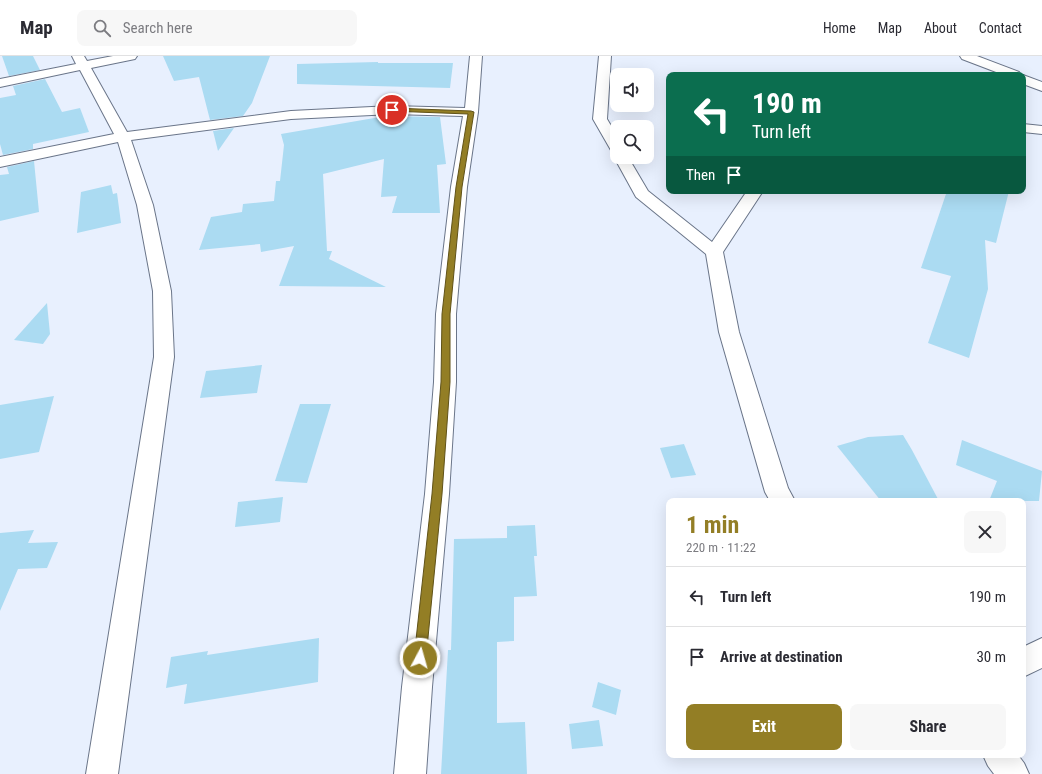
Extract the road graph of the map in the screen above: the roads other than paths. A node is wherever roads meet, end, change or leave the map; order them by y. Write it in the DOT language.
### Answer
graph roads {
  1 [pos="132,56"];
  2 [pos="476,56"];
  3 [pos="605,56"];
  4 [pos="966,56"];
  5 [pos="81,61"];
  6 [pos="1007,72"];
  7 [pos="1026,80"];
  8 [pos="0,83"];
  9 [pos="1042,87"];
  10 [pos="471,112"];
  11 [pos="1026,128"];
  12 [pos="1042,130"];
  13 [pos="122,137"];
  14 [pos="610,137"];
  15 [pos="0,162"];
  16 [pos="625,164"];
  17 [pos="753,194"];
  18 [pos="714,252"];
  19 [pos="781,498"];
  20 [pos="1042,652"];
  21 [pos="1026,661"];
  22 [pos="1001,758"];
  23 [pos="102,774"];
  24 [pos="410,774"];
  25 [pos="1013,774"];
  1 -- 5 [label="street"];
  2 -- 10 [label="street"];
  3 -- 14 [label="street"];
  4 -- 6 [label="street"];
  5 -- 8 [label="street"];
  5 -- 13 [label="street"];
  7 -- 9 [label="street"];
  10 -- 13 [label="street"];
  10 -- 24 [label="street"];
  11 -- 12 [label="street"];
  13 -- 15 [label="street"];
  13 -- 23 [label="street"];
  16 -- 18 [label="street"];
  17 -- 18 [label="street"];
  18 -- 19 [label="street"];
  20 -- 21 [label="street"];
  22 -- 25 [label="street"];
}
